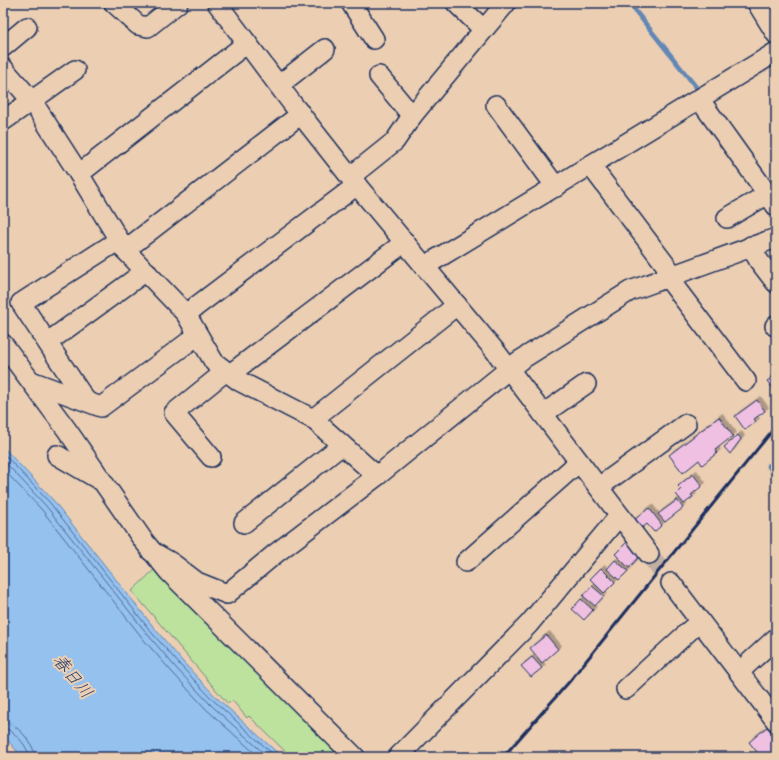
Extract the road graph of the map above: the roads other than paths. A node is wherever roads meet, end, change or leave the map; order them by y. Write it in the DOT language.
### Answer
graph roads {
  1 [pos="114,3"];
  2 [pos="178,3"];
  3 [pos="351,3"];
  4 [pos="456,3"];
  5 [pos="506,3"];
  6 [pos="757,3"];
  7 [pos="224,5"];
  8 [pos="27,27"];
  9 [pos="483,30"];
  10 [pos="776,34"];
  11 [pos="374,39"];
  12 [pos="247,43"];
  13 [pos="3,47"];
  14 [pos="325,49"];
  15 [pos="776,52"];
  16 [pos="3,68"];
  17 [pos="74,70"];
  18 [pos="379,76"];
  19 [pos="278,85"];
  20 [pos="705,97"];
  21 [pos="32,101"];
  22 [pos="496,105"];
  23 [pos="301,114"];
  24 [pos="412,116"];
  25 [pos="3,121"];
  26 [pos="591,166"];
  27 [pos="79,174"];
  28 [pos="354,181"];
  29 [pos="556,187"];
  30 [pos="772,200"];
  31 [pos="727,218"];
  32 [pos="776,238"];
  33 [pos="405,242"];
  34 [pos="122,245"];
  35 [pos="751,246"];
  36 [pos="425,266"];
  37 [pos="146,271"];
  38 [pos="671,277"];
  39 [pos="776,283"];
  40 [pos="457,305"];
  41 [pos="186,314"];
  42 [pos="198,335"];
  43 [pos="48,342"];
  44 [pos="3,344"];
  45 [pos="510,370"];
  46 [pos="228,372"];
  47 [pos="31,381"];
  48 [pos="746,381"];
  49 [pos="586,384"];
  50 [pos="86,401"];
  51 [pos="543,414"];
  52 [pos="313,419"];
  53 [pos="686,424"];
  54 [pos="342,445"];
  55 [pos="57,455"];
  56 [pos="210,457"];
  57 [pos="579,462"];
  58 [pos="376,476"];
  59 [pos="105,482"];
  60 [pos="598,488"];
  61 [pos="619,516"];
  62 [pos="244,523"];
  63 [pos="151,551"];
  64 [pos="649,554"];
  65 [pos="466,562"];
  66 [pos="671,583"];
  67 [pos="700,622"];
  68 [pos="776,638"];
  69 [pos="739,672"];
  70 [pos="626,689"];
  71 [pos="776,722"];
  72 [pos="355,757"];
  73 [pos="398,757"];
  1 -- 2 [label="street"];
  3 -- 11 [label="street"];
  4 -- 9 [label="street"];
  5 -- 9 [label="street"];
  6 -- 10 [label="street"];
  7 -- 12 [label="street"];
  8 -- 13 [label="street"];
  9 -- 24 [label="street"];
  12 -- 19 [label="street"];
  12 -- 27 [label="street"];
  14 -- 19 [label="street"];
  15 -- 20 [label="street"];
  16 -- 21 [label="street"];
  17 -- 21 [label="street"];
  18 -- 24 [label="street"];
  19 -- 23 [label="street"];
  20 -- 26 [label="street"];
  20 -- 30 [label="street"];
  21 -- 25 [label="street"];
  21 -- 27 [label="street"];
  22 -- 29 [label="street"];
  23 -- 28 [label="street"];
  23 -- 34 [label="street"];
  24 -- 28 [label="street"];
  26 -- 29 [label="street"];
  26 -- 38 [label="street"];
  27 -- 34 [label="street"];
  28 -- 33 [label="street"];
  28 -- 41 [label="street"];
  29 -- 36 [label="street"];
  30 -- 31 [label="street"];
  32 -- 35 [label="street"];
  33 -- 36 [label="street"];
  33 -- 46 [label="street"];
  34 -- 37 [label="street"];
  34 -- 43 [label="street"];
  35 -- 38 [label="street"];
  35 -- 39 [label="street"];
  36 -- 40 [label="street"];
  37 -- 41 [label="street"];
  37 -- 43 [label="street"];
  38 -- 45 [label="street"];
  38 -- 48 [label="street"];
  40 -- 45 [label="street"];
  40 -- 52 [label="street"];
  41 -- 42 [label="street"];
  42 -- 46 [label="street"];
  42 -- 50 [label="street"];
  43 -- 50 [label="street"];
  44 -- 47 [label="street"];
  45 -- 51 [label="street"];
  45 -- 58 [label="street"];
  46 -- 52 [label="street"];
  46 -- 56 [label="street"];
  47 -- 50 [label="street"];
  47 -- 59 [label="street"];
  49 -- 51 [label="street"];
  51 -- 57 [label="street"];
  52 -- 54 [label="street"];
  53 -- 60 [label="street"];
  54 -- 58 [label="street"];
  54 -- 62 [label="street"];
  55 -- 59 [label="street"];
  57 -- 60 [label="street"];
  57 -- 65 [label="street"];
  58 -- 63 [label="street"];
  59 -- 63 [label="street"];
  60 -- 61 [label="street"];
  61 -- 64 [label="street"];
  61 -- 73 [label="street"];
  63 -- 72 [label="street"];
  66 -- 67 [label="street"];
  67 -- 69 [label="street"];
  67 -- 70 [label="street"];
  68 -- 69 [label="street"];
  69 -- 71 [label="street"];
}
